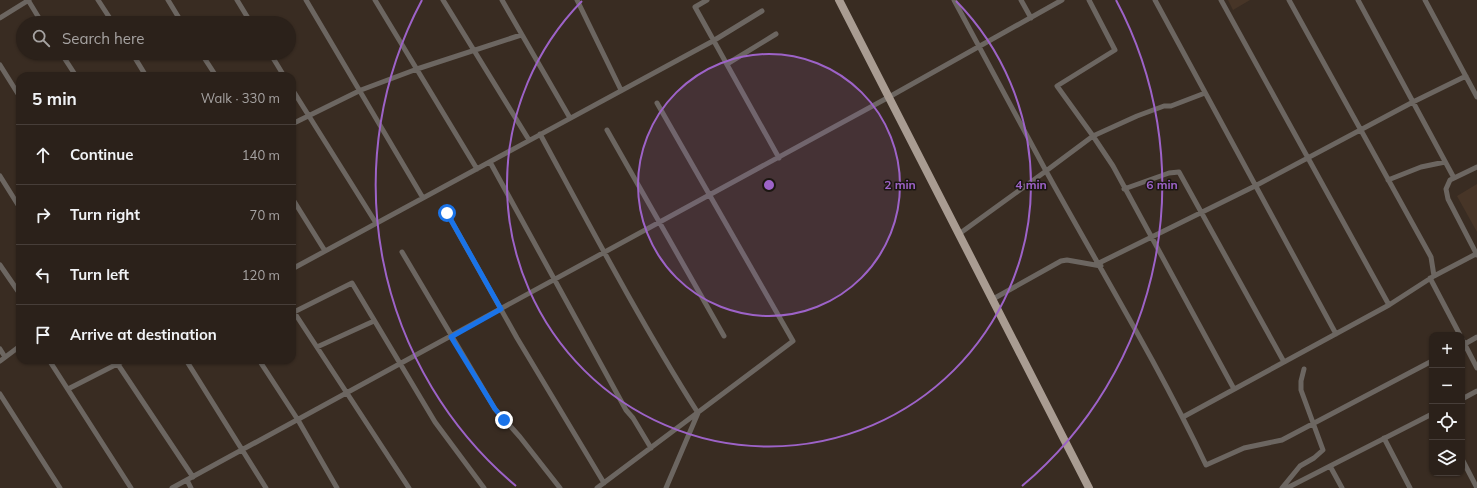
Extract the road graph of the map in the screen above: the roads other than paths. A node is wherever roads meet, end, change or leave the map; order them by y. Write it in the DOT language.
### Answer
graph roads {
  1 [pos="28,0"];
  2 [pos="98,0"];
  3 [pos="168,0"];
  4 [pos="237,0"];
  5 [pos="306,0"];
  6 [pos="375,0"];
  7 [pos="443,0"];
  8 [pos="502,0"];
  9 [pos="578,0"];
  10 [pos="707,0"];
  11 [pos="839,0"];
  12 [pos="954,0"];
  13 [pos="1021,0"];
  14 [pos="1062,0"];
  15 [pos="1089,0"];
  16 [pos="1155,0"];
  17 [pos="1221,0"];
  18 [pos="1289,0"];
  19 [pos="1358,0"];
  20 [pos="1425,0"];
  21 [pos="762,11"];
  22 [pos="38,16"];
  23 [pos="108,16"];
  24 [pos="178,16"];
  25 [pos="247,16"];
  26 [pos="0,18"];
  27 [pos="1031,18"];
  28 [pos="776,34"];
  29 [pos="521,35"];
  30 [pos="714,40"];
  31 [pos="980,46"];
  32 [pos="474,51"];
  33 [pos="66,60"];
  34 [pos="136,60"];
  35 [pos="206,60"];
  36 [pos="274,60"];
  37 [pos="726,64"];
  38 [pos="0,65"];
  39 [pos="417,70"];
  40 [pos="73,72"];
  41 [pos="144,72"];
  42 [pos="213,72"];
  43 [pos="282,72"];
  44 [pos="1466,76"];
  45 [pos="361,90"];
  46 [pos="621,90"];
  47 [pos="16,91"];
  48 [pos="1205,93"];
  49 [pos="296,95"];
  50 [pos="889,97"];
  51 [pos="1477,97"];
  52 [pos="1413,102"];
  53 [pos="657,103"];
  54 [pos="309,116"];
  55 [pos="570,118"];
  56 [pos="296,122"];
  57 [pos="1362,129"];
  58 [pos="607,130"];
  59 [pos="540,134"];
  60 [pos="1093,136"];
  61 [pos="529,140"];
  62 [pos="779,158"];
  63 [pos="1307,158"];
  64 [pos="490,162"];
  65 [pos="1445,162"];
  66 [pos="1477,167"];
  67 [pos="477,169"];
  68 [pos="1046,171"];
  69 [pos="0,176"];
  70 [pos="1454,178"];
  71 [pos="1388,180"];
  72 [pos="1255,186"];
  73 [pos="1124,189"];
  74 [pos="710,196"];
  75 [pos="423,198"];
  76 [pos="16,202"];
  77 [pos="296,204"];
  78 [pos="1202,212"];
  79 [pos="447,213"];
  80 [pos="376,223"];
  81 [pos="659,224"];
  82 [pos="960,234"];
  83 [pos="1150,237"];
  84 [pos="325,251"];
  85 [pos="402,252"];
  86 [pos="605,253"];
  87 [pos="1476,255"];
  88 [pos="1100,264"];
  89 [pos="0,265"];
  90 [pos="296,267"];
  91 [pos="1432,277"];
  92 [pos="554,281"];
  93 [pos="16,288"];
  94 [pos="992,299"];
  95 [pos="1389,305"];
  96 [pos="501,309"];
  97 [pos="296,310"];
  98 [pos="296,316"];
  99 [pos="374,321"];
  100 [pos="1459,332"];
  101 [pos="1336,334"];
  102 [pos="724,336"];
  103 [pos="451,337"];
  104 [pos="1477,337"];
  105 [pos="1465,342"];
  106 [pos="317,347"];
  107 [pos="1465,347"];
  108 [pos="0,349"];
  109 [pos="16,349"];
  110 [pos="5,357"];
  111 [pos="0,361"];
  112 [pos="1284,362"];
  113 [pos="1429,363"];
  114 [pos="52,364"];
  115 [pos="113,364"];
  116 [pos="118,364"];
  117 [pos="189,364"];
  118 [pos="262,364"];
  119 [pos="400,365"];
  120 [pos="1477,368"];
  121 [pos="1304,369"];
  122 [pos="68,389"];
  123 [pos="1234,389"];
  124 [pos="1477,391"];
  125 [pos="0,394"];
  126 [pos="347,394"];
  127 [pos="1465,397"];
  128 [pos="698,413"];
  129 [pos="1429,416"];
  130 [pos="1183,417"];
  131 [pos="298,420"];
  132 [pos="1313,424"];
  133 [pos="1384,438"];
  134 [pos="651,448"];
  135 [pos="243,450"];
  136 [pos="1465,465"];
  137 [pos="1330,466"];
  138 [pos="193,477"];
  139 [pos="187,480"];
  140 [pos="604,483"];
  141 [pos="60,488"];
  142 [pos="131,488"];
  143 [pos="172,488"];
  144 [pos="191,488"];
  145 [pos="266,488"];
  146 [pos="337,488"];
  147 [pos="409,488"];
  148 [pos="484,488"];
  149 [pos="560,488"];
  150 [pos="597,488"];
  151 [pos="666,488"];
  152 [pos="1089,488"];
  153 [pos="1282,488"];
  154 [pos="1287,488"];
  155 [pos="1342,488"];
  156 [pos="1410,488"];
  157 [pos="1477,488"];
  1 -- 22 [label="street"];
  1 -- 26 [label="street"];
  2 -- 23 [label="street"];
  3 -- 24 [label="street"];
  4 -- 25 [label="street"];
  5 -- 45 [label="street"];
  6 -- 39 [label="street"];
  7 -- 32 [label="street"];
  8 -- 29 [label="street"];
  9 -- 46 [label="street"];
  10 -- 30 [label="street"];
  11 -- 50 [label="main road"];
  12 -- 31 [label="street"];
  13 -- 27 [label="street"];
  14 -- 27 [label="street"];
  15 -- 60 [label="street"];
  16 -- 48 [label="street"];
  17 -- 63 [label="street"];
  18 -- 57 [label="street"];
  19 -- 52 [label="street"];
  20 -- 44 [label="street"];
  21 -- 30 [label="street"];
  27 -- 31 [label="street"];
  28 -- 37 [label="street"];
  29 -- 32 [label="street"];
  29 -- 55 [label="street"];
  30 -- 37 [label="street"];
  30 -- 46 [label="street"];
  31 -- 50 [label="street"];
  31 -- 68 [label="street"];
  32 -- 39 [label="street"];
  32 -- 61 [label="street"];
  33 -- 40 [label="street"];
  34 -- 41 [label="street"];
  35 -- 42 [label="street"];
  36 -- 43 [label="street"];
  37 -- 62 [label="street"];
  38 -- 47 [label="street"];
  39 -- 45 [label="street"];
  39 -- 67 [label="street"];
  44 -- 51 [label="street"];
  44 -- 52 [label="street"];
  45 -- 54 [label="street"];
  45 -- 75 [label="street"];
  46 -- 55 [label="street"];
  48 -- 60 [label="street"];
  48 -- 72 [label="street"];
  49 -- 54 [label="street"];
  50 -- 62 [label="street"];
  50 -- 82 [label="main road"];
  52 -- 57 [label="street"];
  52 -- 65 [label="street"];
  53 -- 74 [label="street"];
  54 -- 56 [label="street"];
  54 -- 80 [label="street"];
  55 -- 59 [label="street"];
  57 -- 63 [label="street"];
  57 -- 71 [label="street"];
  58 -- 81 [label="street"];
  59 -- 61 [label="street"];
  59 -- 86 [label="street"];
  60 -- 68 [label="street"];
  60 -- 73 [label="street"];
  61 -- 64 [label="street"];
  62 -- 74 [label="street"];
  63 -- 72 [label="street"];
  63 -- 95 [label="street"];
  64 -- 67 [label="street"];
  64 -- 92 [label="street"];
  65 -- 70 [label="street"];
  65 -- 71 [label="street"];
  66 -- 70 [label="street"];
  67 -- 75 [label="street"];
  68 -- 82 [label="street"];
  68 -- 88 [label="street"];
  69 -- 76 [label="street"];
  70 -- 87 [label="street"];
  71 -- 91 [label="street"];
  72 -- 78 [label="street"];
  72 -- 101 [label="street"];
  73 -- 78 [label="street"];
  73 -- 83 [label="street"];
  74 -- 81 [label="street"];
  74 -- 128 [label="street"];
  75 -- 80 [label="street"];
  77 -- 84 [label="street"];
  78 -- 83 [label="street"];
  78 -- 112 [label="street"];
  79 -- 96 [label="street"];
  80 -- 84 [label="street"];
  81 -- 86 [label="street"];
  81 -- 102 [label="street"];
  82 -- 94 [label="main road"];
  83 -- 88 [label="street"];
  83 -- 123 [label="street"];
  84 -- 90 [label="street"];
  85 -- 103 [label="street"];
  86 -- 92 [label="street"];
  86 -- 128 [label="street"];
  87 -- 91 [label="street"];
  88 -- 94 [label="street"];
  88 -- 130 [label="street"];
  89 -- 93 [label="street"];
  91 -- 95 [label="street"];
  91 -- 100 [label="street"];
  92 -- 96 [label="street"];
  92 -- 134 [label="street"];
  94 -- 152 [label="main road"];
  95 -- 101 [label="street"];
  96 -- 103 [label="street"];
  96 -- 140 [label="street"];
  97 -- 99 [label="street"];
  98 -- 106 [label="street"];
  99 -- 106 [label="street"];
  99 -- 119 [label="street"];
  101 -- 112 [label="street"];
  103 -- 119 [label="street"];
  103 -- 149 [label="street"];
  104 -- 105 [label="street"];
  106 -- 126 [label="street"];
  107 -- 120 [label="street"];
  108 -- 110 [label="street"];
  109 -- 110 [label="street"];
  110 -- 111 [label="street"];
  112 -- 123 [label="street"];
  113 -- 132 [label="street"];
  114 -- 122 [label="street"];
  115 -- 122 [label="street"];
  116 -- 138 [label="street"];
  117 -- 135 [label="street"];
  118 -- 131 [label="street"];
  119 -- 126 [label="street"];
  119 -- 148 [label="street"];
  121 -- 132 [label="street"];
  122 -- 142 [label="street"];
  123 -- 130 [label="street"];
  124 -- 127 [label="street"];
  125 -- 141 [label="street"];
  126 -- 131 [label="street"];
  126 -- 147 [label="street"];
  128 -- 134 [label="street"];
  128 -- 151 [label="street"];
  129 -- 133 [label="street"];
  130 -- 132 [label="street"];
  131 -- 135 [label="street"];
  131 -- 146 [label="street"];
  132 -- 153 [label="street"];
  133 -- 137 [label="street"];
  133 -- 156 [label="street"];
  134 -- 140 [label="street"];
  135 -- 138 [label="street"];
  135 -- 145 [label="street"];
  136 -- 157 [label="street"];
  137 -- 154 [label="street"];
  137 -- 155 [label="street"];
  138 -- 139 [label="street"];
  139 -- 143 [label="street"];
  139 -- 144 [label="street"];
  140 -- 150 [label="street"];
}
